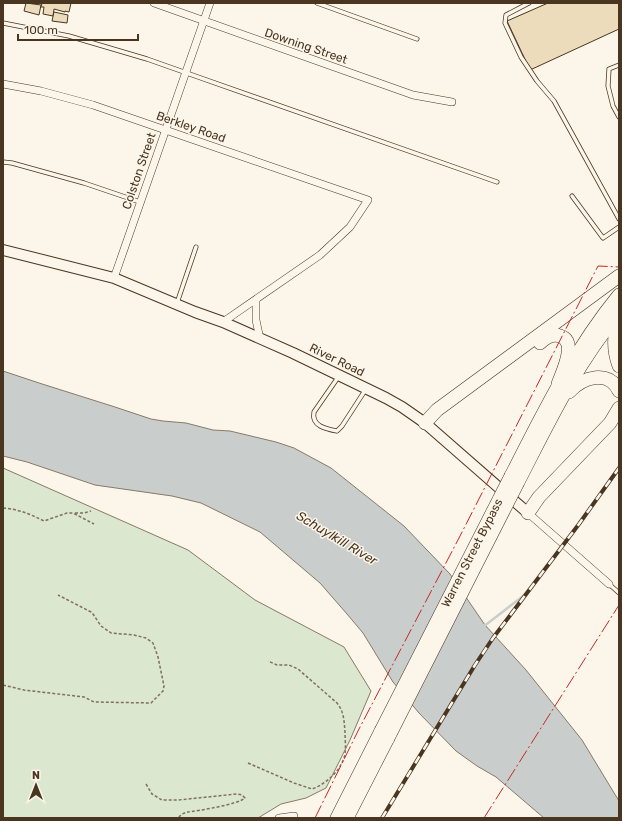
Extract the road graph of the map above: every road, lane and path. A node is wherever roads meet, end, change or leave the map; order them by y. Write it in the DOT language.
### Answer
graph roads {
  1 [pos="154,3"];
  2 [pos="210,3"];
  3 [pos="317,3"];
  4 [pos="529,3"];
  5 [pos="204,22"];
  6 [pos="3,23"];
  7 [pos="417,39"];
  8 [pos="619,66"];
  9 [pos="186,73"];
  10 [pos="3,84"];
  11 [pos="452,102"];
  12 [pos="619,118"];
  13 [pos="165,130"];
  14 [pos="3,162"];
  15 [pos="497,182"];
  16 [pos="572,196"];
  17 [pos="140,202"];
  18 [pos="619,219"];
  19 [pos="619,227"];
  20 [pos="196,248"];
  21 [pos="3,250"];
  22 [pos="619,276"];
  23 [pos="114,278"];
  24 [pos="619,295"];
  25 [pos="256,300"];
  26 [pos="177,305"];
  27 [pos="619,313"];
  28 [pos="619,320"];
  29 [pos="223,322"];
  30 [pos="260,339"];
  31 [pos="619,366"];
  32 [pos="339,376"];
  33 [pos="558,384"];
  34 [pos="366,389"];
  35 [pos="619,391"];
  36 [pos="557,407"];
  37 [pos="619,408"];
  38 [pos="619,422"];
  39 [pos="425,423"];
  40 [pos="515,479"];
  41 [pos="3,508"];
  42 [pos="91,511"];
  43 [pos="73,513"];
  44 [pos="528,513"];
  45 [pos="94,524"];
  46 [pos="609,584"];
  47 [pos="619,593"];
  48 [pos="58,595"];
  49 [pos="268,661"];
  50 [pos="3,685"];
  51 [pos="384,735"];
  52 [pos="248,763"];
  53 [pos="146,784"];
  54 [pos="294,816"];
  55 [pos="178,818"];
  56 [pos="279,818"];
  57 [pos="337,818"];
  58 [pos="347,818"];
  1 -- 5 [label="street, Downing Street"];
  2 -- 5 [label="street, Colston Street"];
  3 -- 7 [label="lane"];
  4 -- 18 [label="lane"];
  5 -- 9 [label="street, Colston Street"];
  5 -- 11 [label="street, Downing Street"];
  6 -- 9 [label="lane"];
  8 -- 12 [label="lane"];
  9 -- 13 [label="street, Colston Street"];
  9 -- 15 [label="lane"];
  10 -- 13 [label="street, Berkley Road"];
  13 -- 17 [label="street, Colston Street"];
  13 -- 25 [label="street, Berkley Road"];
  14 -- 17 [label="lane"];
  16 -- 19 [label="lane"];
  17 -- 23 [label="street, Colston Street"];
  20 -- 26 [label="lane"];
  21 -- 23 [label="street, River Road"];
  22 -- 39 [label="highway"];
  23 -- 26 [label="street, River Road"];
  24 -- 33 [label="highway, Warren Street Bypass"];
  25 -- 29 [label="street"];
  25 -- 30 [label="street"];
  26 -- 29 [label="street, River Road"];
  27 -- 36 [label="highway, Warren Street Bypass"];
  28 -- 31 [label="highway"];
  29 -- 30 [label="street, River Road"];
  30 -- 32 [label="street, River Road"];
  32 -- 34 [label="street, River Road"];
  32 -- 34 [label="lane"];
  33 -- 39 [label="highway"];
  33 -- 40 [label="highway, Warren Street Bypass"];
  34 -- 39 [label="street, River Road"];
  35 -- 36 [label="highway"];
  36 -- 40 [label="highway, Warren Street Bypass"];
  37 -- 44 [label="highway"];
  38 -- 44 [label="highway"];
  39 -- 44 [label="street, River Road"];
  40 -- 51 [label="highway, Warren Street Bypass, bridge"];
  41 -- 43 [label="path"];
  42 -- 43 [label="path"];
  43 -- 45 [label="path"];
  44 -- 46 [label="street, River Road"];
  46 -- 47 [label="lane"];
  48 -- 50 [label="path"];
  49 -- 52 [label="path"];
  51 -- 57 [label="highway, Warren Street Bypass"];
  51 -- 58 [label="highway, Warren Street Bypass"];
  53 -- 55 [label="path"];
  54 -- 56 [label="street"];
}
